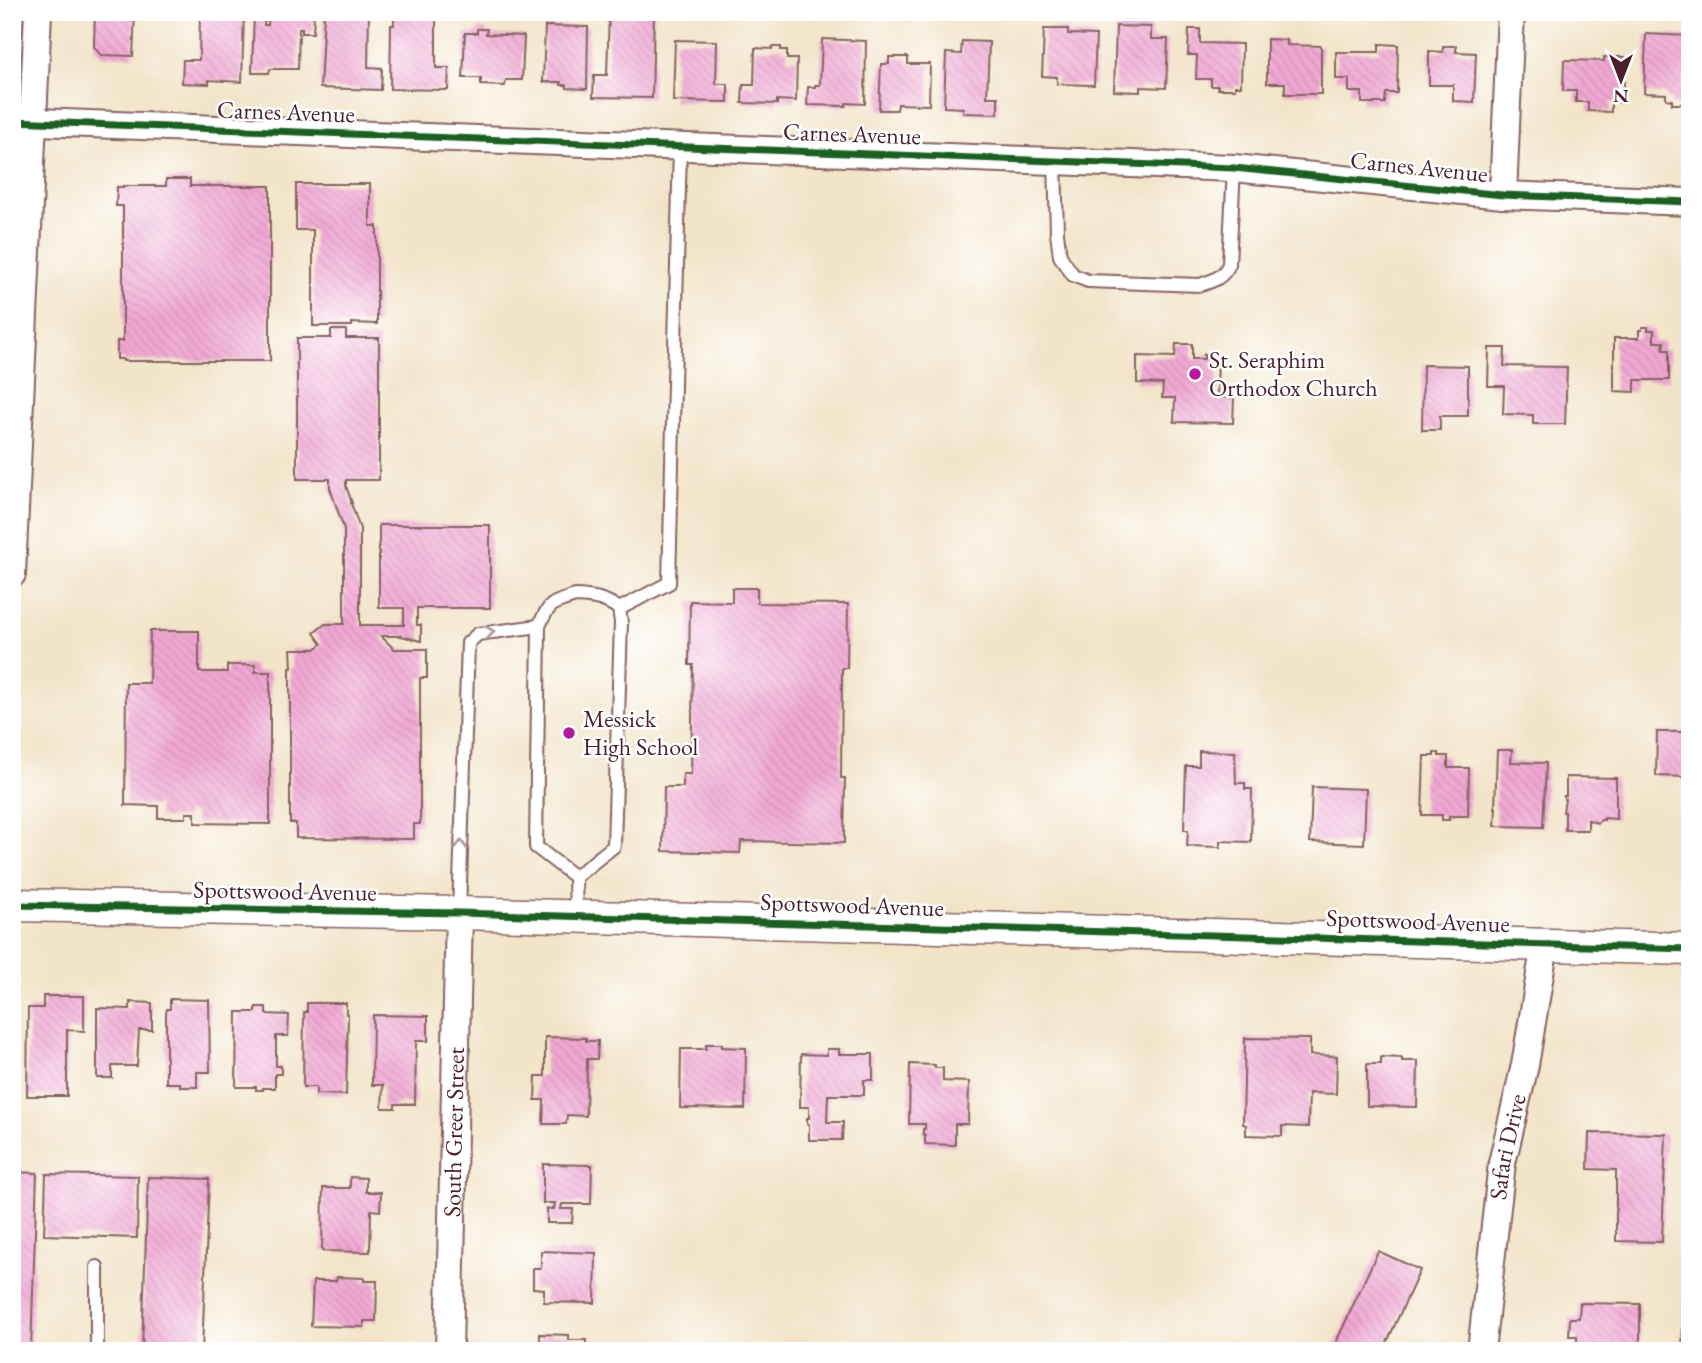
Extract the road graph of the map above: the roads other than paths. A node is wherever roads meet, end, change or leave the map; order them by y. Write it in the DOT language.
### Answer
graph roads {
  1 [pos="38,12"];
  2 [pos="1511,12"];
  3 [pos="23,121"];
  4 [pos="680,146"];
  5 [pos="1055,161"];
  6 [pos="1234,168"];
  7 [pos="1503,195"];
  8 [pos="1690,202"];
  9 [pos="12,574"];
  10 [pos="618,609"];
  11 [pos="539,626"];
  12 [pos="575,877"];
  13 [pos="12,905"];
  14 [pos="459,913"];
  15 [pos="576,917"];
  16 [pos="1545,944"];
  17 [pos="1690,949"];
  18 [pos="97,1267"];
  19 [pos="97,1351"];
  20 [pos="449,1351"];
  21 [pos="1481,1351"];
  1 -- 3 [label="street"];
  2 -- 7 [label="street"];
  3 -- 4 [label="street, Carnes Avenue"];
  3 -- 9 [label="street"];
  4 -- 5 [label="street, Carnes Avenue"];
  4 -- 10 [label="lane"];
  5 -- 6 [label="street, Carnes Avenue"];
  5 -- 6 [label="lane"];
  6 -- 7 [label="street, Carnes Avenue"];
  7 -- 8 [label="street, Carnes Avenue"];
  10 -- 11 [label="lane"];
  10 -- 12 [label="lane"];
  11 -- 12 [label="lane"];
  14 -- 11 [label="lane, one-way"];
  12 -- 15 [label="lane"];
  13 -- 14 [label="street, Spottswood Avenue"];
  14 -- 15 [label="street, Spottswood Avenue"];
  14 -- 20 [label="street, South Greer Street"];
  15 -- 16 [label="street, Spottswood Avenue"];
  16 -- 17 [label="street, Spottswood Avenue"];
  16 -- 21 [label="street, Safari Drive"];
  18 -- 19 [label="lane"];
}
